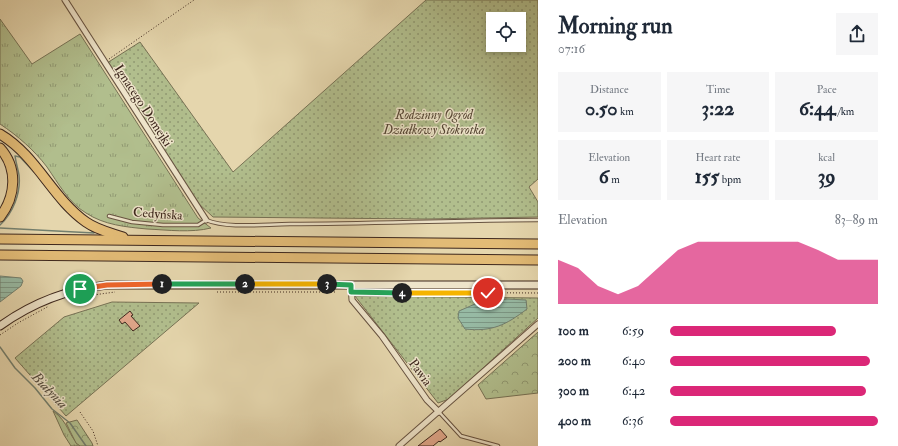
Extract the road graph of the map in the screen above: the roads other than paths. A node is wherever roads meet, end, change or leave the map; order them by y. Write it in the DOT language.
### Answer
graph roads {
  1 [pos="65,0"];
  2 [pos="0,134"];
  3 [pos="0,148"];
  4 [pos="109,216"];
  5 [pos="0,217"];
  6 [pos="206,220"];
  7 [pos="538,220"];
  8 [pos="0,239"];
  9 [pos="132,240"];
  10 [pos="538,244"];
  11 [pos="0,255"];
  12 [pos="538,260"];
  13 [pos="538,285"];
  14 [pos="351,288"];
  15 [pos="538,324"];
  16 [pos="0,326"];
  17 [pos="439,412"];
  18 [pos="399,446"];
  19 [pos="498,446"];
  1 -- 6 [label="street, Ignacego Domejki"];
  2 -- 9 [label="highway"];
  3 -- 5 [label="highway"];
  4 -- 6 [label="lane, Cedyńska"];
  6 -- 7 [label="lane"];
  8 -- 9 [label="highway"];
  9 -- 10 [label="highway"];
  11 -- 12 [label="highway"];
  13 -- 14 [label="main road"];
  14 -- 16 [label="main road"];
  14 -- 17 [label="street, Pawia"];
  15 -- 17 [label="street"];
  17 -- 18 [label="street"];
  17 -- 19 [label="lane, Pawia"];
}
